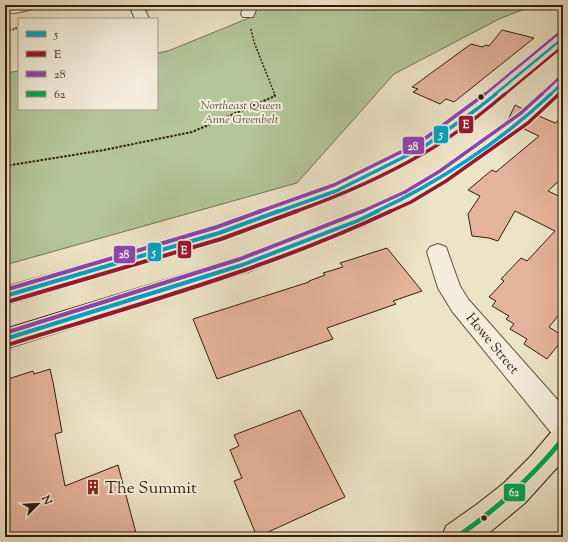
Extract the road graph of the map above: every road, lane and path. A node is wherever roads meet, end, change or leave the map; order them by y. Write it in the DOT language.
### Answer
graph roads {
  1 [pos="32,5"];
  2 [pos="136,5"];
  3 [pos="252,7"];
  4 [pos="9,10"];
  5 [pos="142,18"];
  6 [pos="16,26"];
  7 [pos="9,30"];
  8 [pos="563,38"];
  9 [pos="563,82"];
  10 [pos="5,166"];
  11 [pos="438,252"];
  12 [pos="5,296"];
  13 [pos="5,339"];
  14 [pos="563,426"];
  15 [pos="563,439"];
  16 [pos="457,537"];
  1 -- 4 [label="street"];
  2 -- 5 [label="street"];
  3 -- 10 [label="path"];
  6 -- 7 [label="path"];
  8 -- 12 [label="main road"];
  9 -- 13 [label="main road"];
  11 -- 14 [label="street, Howe Street"];
  15 -- 16 [label="main road"];
}
